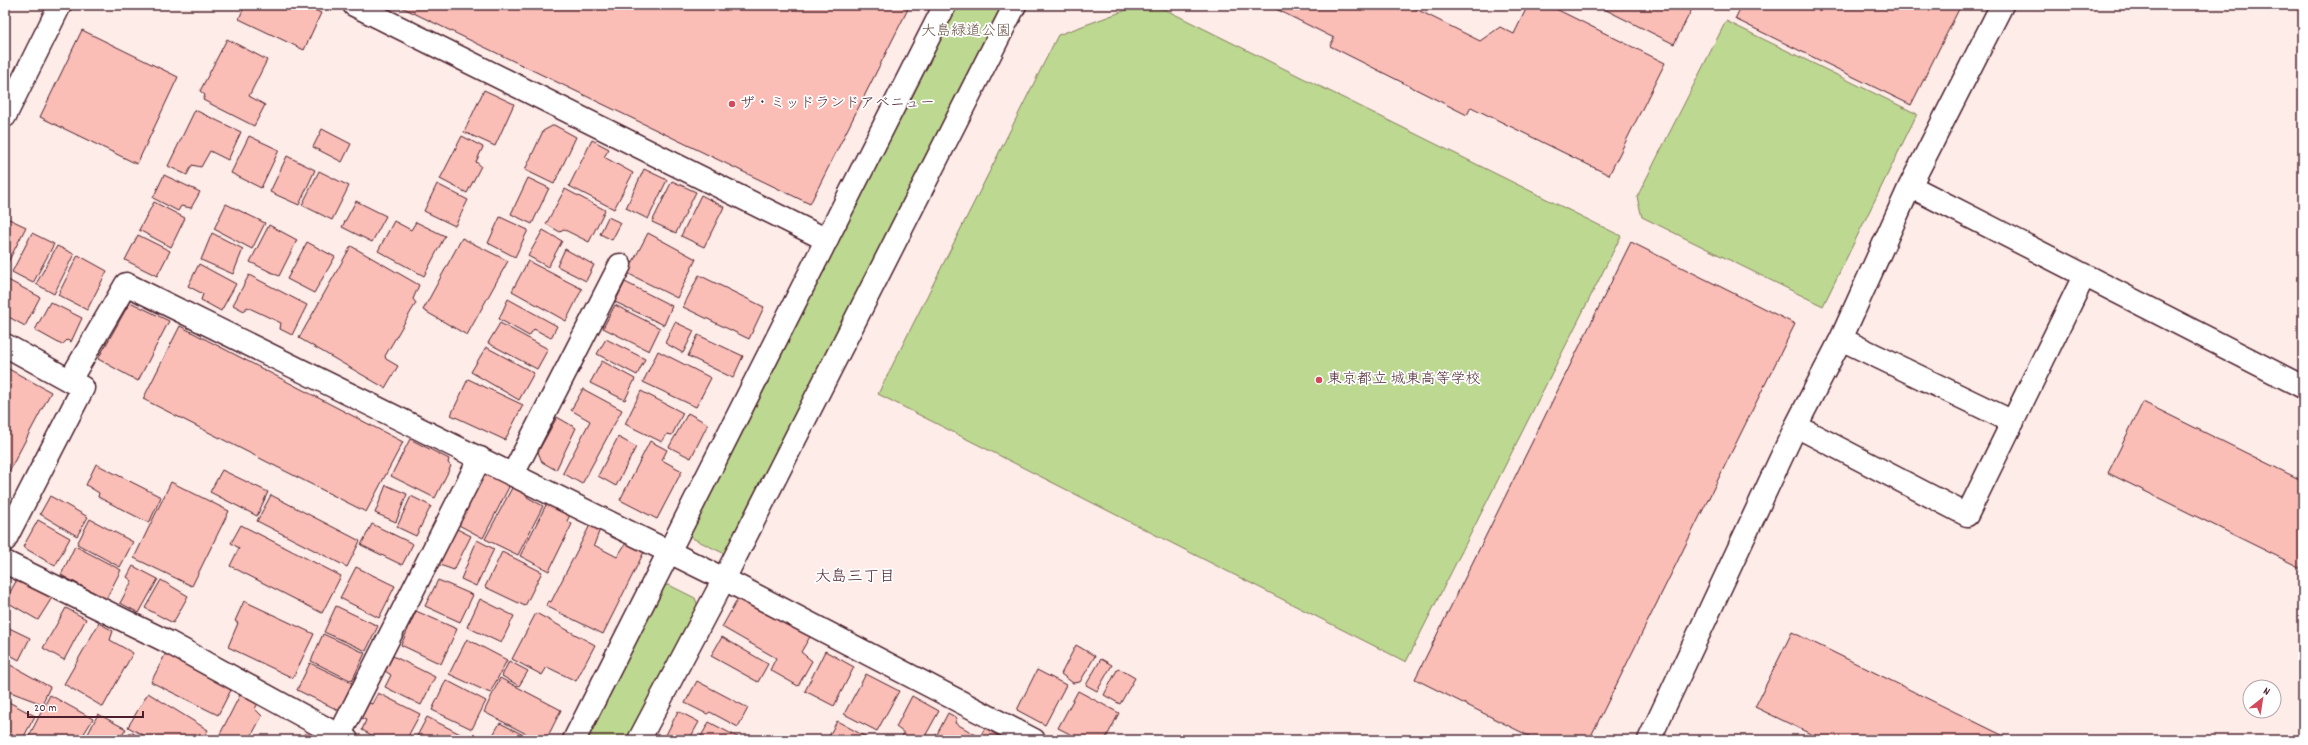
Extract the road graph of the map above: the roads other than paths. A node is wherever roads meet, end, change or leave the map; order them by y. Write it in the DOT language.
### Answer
graph roads {
  1 [pos="60,5"];
  2 [pos="354,5"];
  3 [pos="945,5"];
  4 [pos="1015,5"];
  5 [pos="2002,5"];
  6 [pos="5,116"];
  7 [pos="1910,186"];
  8 [pos="827,240"];
  9 [pos="620,265"];
  10 [pos="2084,276"];
  11 [pos="1842,339"];
  12 [pos="5,345"];
  13 [pos="70,380"];
  14 [pos="2303,387"];
  15 [pos="2013,422"];
  16 [pos="1796,426"];
  17 [pos="480,458"];
  18 [pos="513,474"];
  19 [pos="5,540"];
  20 [pos="669,552"];
  21 [pos="5,562"];
  22 [pos="724,578"];
  23 [pos="343,738"];
  24 [pos="574,740"];
  25 [pos="639,740"];
  26 [pos="1034,740"];
  27 [pos="1649,740"];
  1 -- 6 [label="street"];
  2 -- 8 [label="street"];
  3 -- 8 [label="street"];
  4 -- 22 [label="street"];
  5 -- 7 [label="street"];
  7 -- 10 [label="street"];
  7 -- 11 [label="street"];
  8 -- 20 [label="street"];
  9 -- 18 [label="street"];
  10 -- 14 [label="street"];
  10 -- 15 [label="street"];
  11 -- 15 [label="street"];
  11 -- 16 [label="street"];
  12 -- 13 [label="street"];
  13 -- 17 [label="street"];
  13 -- 19 [label="street"];
  15 -- 16 [label="street"];
  16 -- 27 [label="street"];
  17 -- 18 [label="street"];
  17 -- 23 [label="street"];
  18 -- 20 [label="street"];
  20 -- 22 [label="street"];
  20 -- 24 [label="street"];
  21 -- 23 [label="street"];
  22 -- 25 [label="street"];
  22 -- 26 [label="street"];
}
